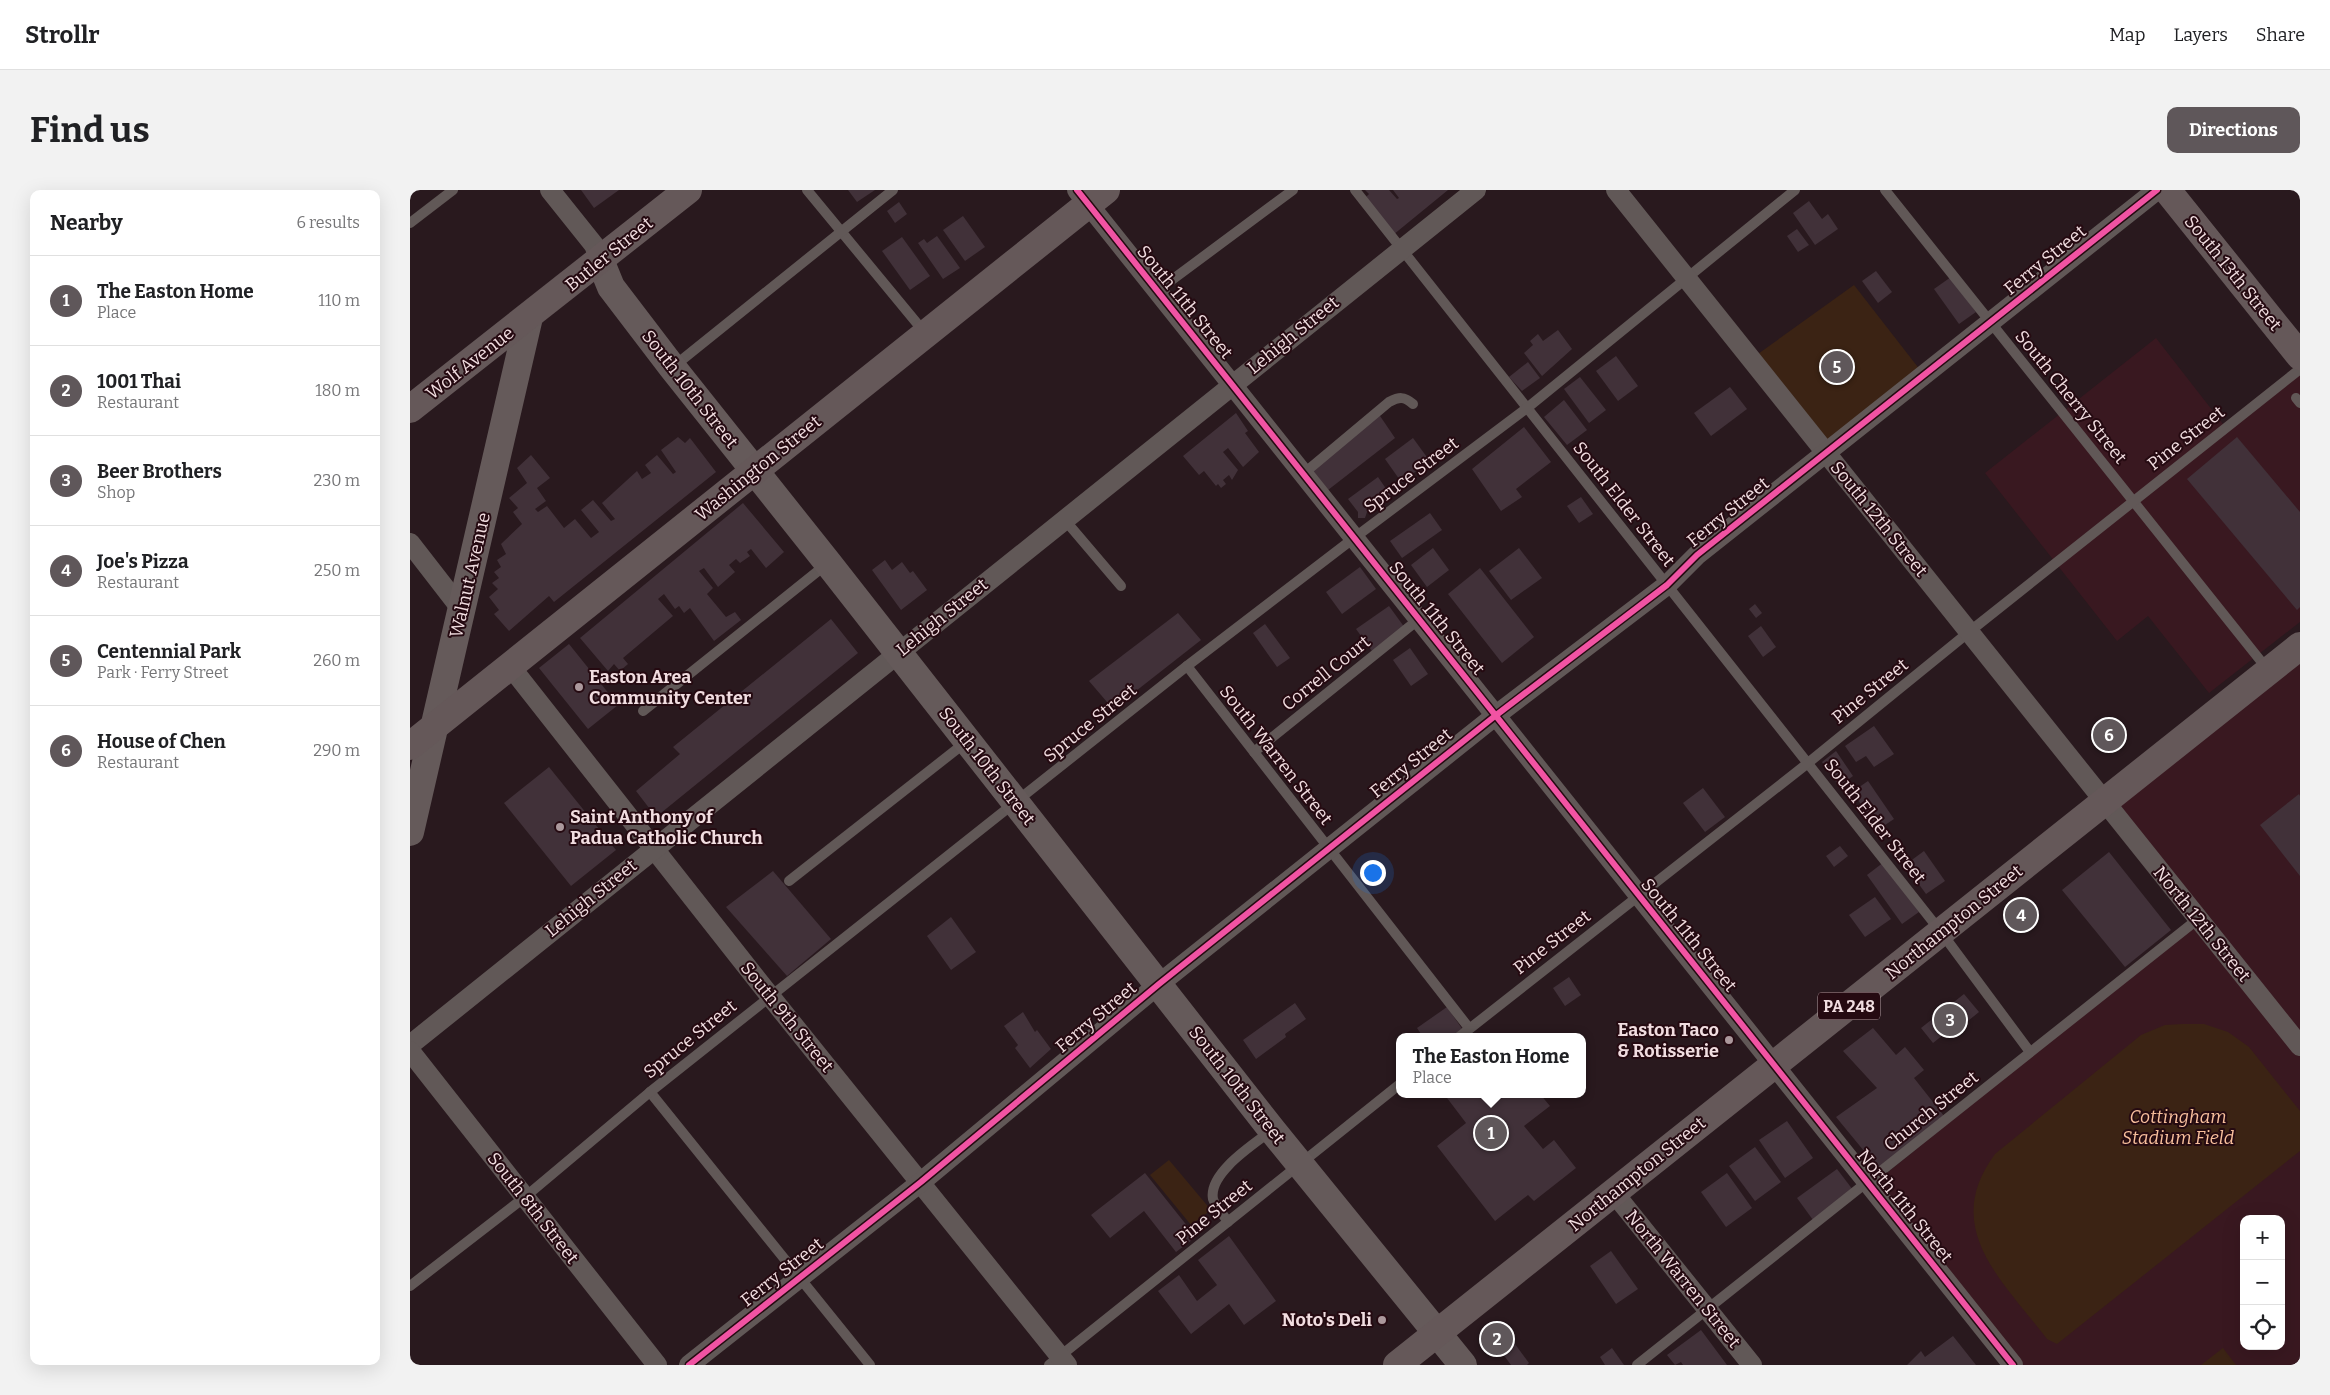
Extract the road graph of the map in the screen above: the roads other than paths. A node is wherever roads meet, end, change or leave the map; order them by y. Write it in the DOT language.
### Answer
graph roads {
  1 [pos="453,190"];
  2 [pos="550,190"];
  3 [pos="688,190"];
  4 [pos="807,190"];
  5 [pos="893,190"];
  6 [pos="1293,190"];
  7 [pos="1355,190"];
  8 [pos="1476,190"];
  9 [pos="1616,190"];
  10 [pos="1795,190"];
  11 [pos="1885,190"];
  12 [pos="2157,190"];
  13 [pos="2167,190"];
  14 [pos="1090,195"];
  15 [pos="410,223"];
  16 [pos="842,232"];
  17 [pos="1402,249"];
  18 [pos="600,260"];
  19 [pos="1686,277"];
  20 [pos="1157,291"];
  21 [pos="529,317"];
  22 [pos="1991,322"];
  23 [pos="925,334"];
  24 [pos="2300,356"];
  25 [pos="672,367"];
  26 [pos="2300,370"];
  27 [pos="1232,384"];
  28 [pos="1413,404"];
  29 [pos="1527,408"];
  30 [pos="410,409"];
  31 [pos="1826,453"];
  32 [pos="754,471"];
  33 [pos="1303,474"];
  34 [pos="2133,501"];
  35 [pos="1064,519"];
  36 [pos="1354,538"];
  37 [pos="410,543"];
  38 [pos="828,563"];
  39 [pos="1667,585"];
  40 [pos="1121,586"];
  41 [pos="462,610"];
  42 [pos="1419,619"];
  43 [pos="1969,632"];
  44 [pos="2300,646"];
  45 [pos="898,652"];
  46 [pos="510,666"];
  47 [pos="1187,666"];
  48 [pos="2269,671"];
  49 [pos="642,711"];
  50 [pos="1495,716"];
  51 [pos="436,725"];
  52 [pos="967,742"];
  53 [pos="410,746"];
  54 [pos="1254,752"];
  55 [pos="1808,763"];
  56 [pos="2104,802"];
  57 [pos="1016,803"];
  58 [pos="410,832"];
  59 [pos="653,848"];
  60 [pos="1329,848"];
  61 [pos="789,882"];
  62 [pos="1638,895"];
  63 [pos="2198,919"];
  64 [pos="1941,932"];
  65 [pos="1159,984"];
  66 [pos="770,996"];
  67 [pos="1469,1028"];
  68 [pos="1463,1033"];
  69 [pos="410,1045"];
  70 [pos="2300,1046"];
  71 [pos="410,1051"];
  72 [pos="2030,1052"];
  73 [pos="1774,1065"];
  74 [pos="1396,1087"];
  75 [pos="650,1092"];
  76 [pos="1272,1130"];
  77 [pos="1299,1164"];
  78 [pos="921,1182"];
  79 [pos="1867,1182"];
  80 [pos="1614,1192"];
  81 [pos="525,1197"];
  82 [pos="1228,1222"];
  83 [pos="799,1277"];
  84 [pos="410,1286"];
  85 [pos="1707,1309"];
  86 [pos="1437,1333"];
  87 [pos="1059,1362"];
  88 [pos="657,1365"];
  89 [pos="689,1365"];
  90 [pos="870,1365"];
  91 [pos="1397,1365"];
  92 [pos="1463,1365"];
  93 [pos="1637,1365"];
  94 [pos="1752,1365"];
  95 [pos="2013,1365"];
  1 -- 15 [label="lane"];
  2 -- 18 [label="street, South 10th Street"];
  3 -- 18 [label="main road, Butler Street"];
  4 -- 16 [label="lane"];
  5 -- 16 [label="lane"];
  6 -- 20 [label="lane"];
  7 -- 17 [label="lane, South Elder Street"];
  8 -- 17 [label="street, Lehigh Street"];
  9 -- 19 [label="street, South 12th Street"];
  10 -- 19 [label="lane, Spruce Street"];
  11 -- 22 [label="lane, South Cherry Street"];
  12 -- 22 [label="street, Ferry Street"];
  13 -- 24 [label="main road, South 13th Street"];
  14 -- 20 [label="street, South 11th Street"];
  14 -- 23 [label="main road, Washington Street"];
  16 -- 23 [label="lane"];
  16 -- 25 [label="lane"];
  17 -- 27 [label="street, Lehigh Street"];
  17 -- 29 [label="lane, South Elder Street"];
  18 -- 21 [label="main road, Butler Street"];
  18 -- 25 [label="street, South 10th Street"];
  19 -- 29 [label="lane, Spruce Street"];
  19 -- 31 [label="street, South 12th Street"];
  20 -- 27 [label="street, South 11th Street"];
  21 -- 30 [label="main road, Wolf Avenue"];
  21 -- 41 [label="street, Walnut Avenue"];
  22 -- 31 [label="street, Ferry Street"];
  22 -- 34 [label="lane, South Cherry Street"];
  23 -- 32 [label="main road, Washington Street"];
  25 -- 32 [label="street, South 10th Street"];
  26 -- 34 [label="lane, Pine Street"];
  27 -- 33 [label="street, South 11th Street"];
  27 -- 35 [label="street, Lehigh Street"];
  28 -- 33 [label="lane"];
  29 -- 36 [label="lane, Spruce Street"];
  29 -- 39 [label="lane, South Elder Street"];
  31 -- 39 [label="street, Ferry Street"];
  31 -- 43 [label="street, South 12th Street"];
  32 -- 38 [label="street, South 10th Street"];
  32 -- 46 [label="main road, Washington Street"];
  33 -- 36 [label="street, South 11th Street"];
  34 -- 43 [label="lane, Pine Street"];
  34 -- 48 [label="lane, South Cherry Street"];
  35 -- 40 [label="lane"];
  35 -- 45 [label="street, Lehigh Street"];
  36 -- 42 [label="street, South 11th Street"];
  36 -- 47 [label="lane, Spruce Street"];
  37 -- 41 [label="street"];
  38 -- 45 [label="street, South 10th Street"];
  38 -- 49 [label="lane"];
  39 -- 50 [label="street, Ferry Street"];
  39 -- 55 [label="lane, South Elder Street"];
  41 -- 51 [label="street, Walnut Avenue"];
  42 -- 50 [label="street, South 11th Street"];
  42 -- 54 [label="lane, Correll Court"];
  43 -- 55 [label="lane, Pine Street"];
  43 -- 56 [label="street, South 12th Street"];
  44 -- 48 [label="main road, Northampton Street / PA 248"];
  45 -- 52 [label="street, South 10th Street"];
  45 -- 59 [label="street, Lehigh Street"];
  46 -- 51 [label="main road, Washington Street"];
  46 -- 59 [label="street, South 9th Street"];
  47 -- 54 [label="lane, South Warren Street"];
  47 -- 57 [label="lane, Spruce Street"];
  48 -- 56 [label="main road, Northampton Street / PA 248"];
  50 -- 60 [label="street, Ferry Street"];
  50 -- 62 [label="street, South 11th Street"];
  51 -- 53 [label="main road, Washington Street"];
  51 -- 58 [label="street, Walnut Avenue"];
  52 -- 57 [label="street, South 10th Street"];
  52 -- 61 [label="lane"];
  54 -- 60 [label="lane, South Warren Street"];
  55 -- 62 [label="lane, Pine Street"];
  55 -- 64 [label="lane, South Elder Street"];
  56 -- 63 [label="street, North 12th Street"];
  56 -- 64 [label="main road, Northampton Street / PA 248"];
  57 -- 65 [label="street, South 10th Street"];
  57 -- 66 [label="lane, Spruce Street"];
  59 -- 66 [label="street, South 9th Street"];
  59 -- 69 [label="street, Lehigh Street"];
  60 -- 65 [label="street, Ferry Street"];
  60 -- 67 [label="lane, South Warren Street"];
  62 -- 67 [label="lane, Pine Street"];
  62 -- 73 [label="street, South 11th Street"];
  63 -- 70 [label="street, North 12th Street"];
  63 -- 72 [label="lane, Church Street"];
  64 -- 72 [label="lane, South Elder Street"];
  64 -- 73 [label="main road, Northampton Street / PA 248"];
  65 -- 76 [label="street, South 10th Street"];
  65 -- 78 [label="street, Ferry Street"];
  66 -- 75 [label="lane, Spruce Street"];
  66 -- 78 [label="street, South 9th Street"];
  67 -- 68 [label="lane, Pine Street"];
  71 -- 81 [label="street, South 8th Street"];
  72 -- 79 [label="lane, Church Street"];
  73 -- 79 [label="street, North 11th Street"];
  73 -- 80 [label="main road, Northampton Street / PA 248"];
  74 -- 77 [label="lane, Pine Street"];
  75 -- 81 [label="lane, Spruce Street"];
  75 -- 83 [label="lane"];
  76 -- 77 [label="street, South 10th Street"];
  76 -- 82 [label="lane"];
  77 -- 82 [label="lane, Pine Street"];
  77 -- 86 [label="street, South 10th Street"];
  78 -- 83 [label="street, Ferry Street"];
  78 -- 87 [label="street, South 9th Street"];
  79 -- 85 [label="lane, Church Street"];
  79 -- 95 [label="street, North 11th Street"];
  80 -- 85 [label="street, North Warren Street"];
  80 -- 86 [label="main road, Northampton Street / PA 248"];
  81 -- 84 [label="lane, Spruce Street"];
  81 -- 88 [label="street, South 8th Street"];
  82 -- 87 [label="lane, Pine Street"];
  83 -- 89 [label="street, Ferry Street"];
  83 -- 90 [label="lane"];
  85 -- 93 [label="lane, Church Street"];
  85 -- 94 [label="street, North Warren Street"];
  86 -- 91 [label="main road, Northampton Street / PA 248"];
  86 -- 92 [label="street, South 10th Street"];
}
